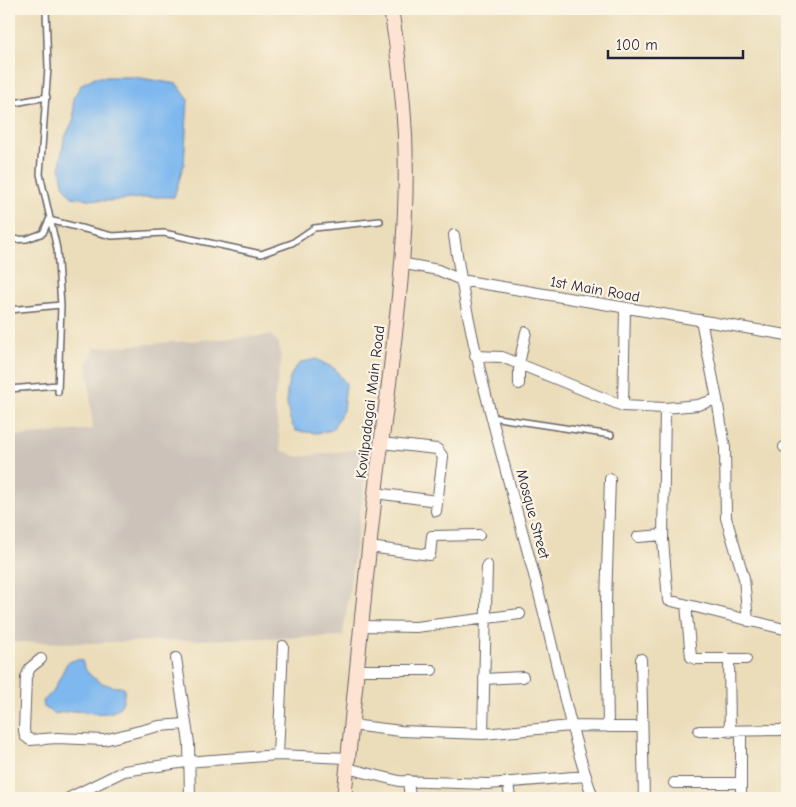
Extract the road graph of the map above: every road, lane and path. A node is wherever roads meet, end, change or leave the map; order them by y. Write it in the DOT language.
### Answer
graph roads {
  1 [pos="46,9"];
  2 [pos="391,9"];
  3 [pos="47,97"];
  4 [pos="9,104"];
  5 [pos="49,220"];
  6 [pos="380,221"];
  7 [pos="454,235"];
  8 [pos="9,240"];
  9 [pos="400,263"];
  10 [pos="460,280"];
  11 [pos="61,305"];
  12 [pos="625,309"];
  13 [pos="9,310"];
  14 [pos="701,320"];
  15 [pos="526,332"];
  16 [pos="787,334"];
  17 [pos="475,356"];
  18 [pos="519,364"];
  19 [pos="519,384"];
  20 [pos="58,385"];
  21 [pos="9,389"];
  22 [pos="58,392"];
  23 [pos="717,399"];
  24 [pos="623,406"];
  25 [pos="665,408"];
  26 [pos="491,417"];
  27 [pos="611,435"];
  28 [pos="381,443"];
  29 [pos="610,479"];
  30 [pos="375,493"];
  31 [pos="479,535"];
  32 [pos="663,535"];
  33 [pos="638,537"];
  34 [pos="369,547"];
  35 [pos="488,564"];
  36 [pos="686,605"];
  37 [pos="520,614"];
  38 [pos="486,620"];
  39 [pos="748,621"];
  40 [pos="362,626"];
  41 [pos="784,629"];
  42 [pos="283,646"];
  43 [pos="176,658"];
  44 [pos="41,659"];
  45 [pos="641,659"];
  46 [pos="730,659"];
  47 [pos="746,659"];
  48 [pos="357,670"];
  49 [pos="432,670"];
  50 [pos="523,677"];
  51 [pos="484,679"];
  52 [pos="186,724"];
  53 [pos="351,725"];
  54 [pos="571,726"];
  55 [pos="608,727"];
  56 [pos="642,728"];
  57 [pos="787,730"];
  58 [pos="699,732"];
  59 [pos="735,732"];
  60 [pos="483,734"];
  61 [pos="278,755"];
  62 [pos="190,762"];
  63 [pos="347,763"];
  64 [pos="586,776"];
  65 [pos="408,780"];
  66 [pos="508,782"];
  67 [pos="674,783"];
  68 [pos="740,783"];
  69 [pos="69,798"];
  70 [pos="190,798"];
  71 [pos="344,798"];
  72 [pos="410,798"];
  73 [pos="510,798"];
  74 [pos="593,798"];
  75 [pos="644,798"];
  76 [pos="741,798"];
  1 -- 3 [label="lane"];
  2 -- 9 [label="main road, Kovilpadagai Main Road"];
  3 -- 4 [label="lane"];
  3 -- 5 [label="lane"];
  5 -- 6 [label="lane"];
  5 -- 8 [label="lane"];
  5 -- 11 [label="lane"];
  7 -- 10 [label="street, Mosque Street"];
  9 -- 10 [label="street, 1st Main Road"];
  9 -- 28 [label="main road, Kovilpadagai Main Road"];
  10 -- 12 [label="street, 1st Main Road"];
  10 -- 17 [label="street, Mosque Street"];
  11 -- 13 [label="lane"];
  11 -- 20 [label="lane"];
  12 -- 14 [label="street, 1st Main Road"];
  12 -- 24 [label="street"];
  14 -- 16 [label="street, 1st Main Road"];
  14 -- 23 [label="street"];
  15 -- 18 [label="street"];
  17 -- 18 [label="street"];
  17 -- 26 [label="street, Mosque Street"];
  18 -- 19 [label="street"];
  18 -- 24 [label="street"];
  20 -- 21 [label="lane"];
  20 -- 22 [label="lane"];
  23 -- 25 [label="street"];
  23 -- 39 [label="street"];
  24 -- 25 [label="street"];
  25 -- 32 [label="street"];
  26 -- 27 [label="lane"];
  26 -- 54 [label="street, Mosque Street"];
  28 -- 30 [label="main road, Kovilpadagai Main Road"];
  28 -- 30 [label="street"];
  29 -- 55 [label="street"];
  30 -- 34 [label="main road, Kovilpadagai Main Road"];
  31 -- 34 [label="street"];
  32 -- 33 [label="street"];
  32 -- 36 [label="street"];
  34 -- 40 [label="main road, Kovilpadagai Main Road"];
  35 -- 38 [label="street"];
  36 -- 39 [label="street"];
  36 -- 46 [label="street"];
  37 -- 38 [label="street"];
  38 -- 40 [label="street"];
  38 -- 51 [label="street"];
  39 -- 41 [label="street"];
  40 -- 48 [label="main road, Kovilpadagai Main Road"];
  42 -- 61 [label="street"];
  43 -- 52 [label="street"];
  44 -- 52 [label="street"];
  45 -- 56 [label="street"];
  46 -- 47 [label="street"];
  46 -- 59 [label="street"];
  48 -- 49 [label="street"];
  48 -- 53 [label="main road, Kovilpadagai Main Road"];
  50 -- 51 [label="street"];
  51 -- 60 [label="street"];
  52 -- 62 [label="street"];
  53 -- 60 [label="street"];
  53 -- 63 [label="main road, Kovilpadagai Main Road"];
  54 -- 55 [label="street"];
  54 -- 60 [label="street"];
  54 -- 64 [label="street, Mosque Street"];
  55 -- 56 [label="street"];
  56 -- 75 [label="street"];
  57 -- 59 [label="street"];
  58 -- 59 [label="street"];
  59 -- 68 [label="street"];
  61 -- 62 [label="street"];
  61 -- 63 [label="street"];
  62 -- 69 [label="street"];
  62 -- 70 [label="street"];
  63 -- 65 [label="street"];
  63 -- 71 [label="main road, Kovilpadagai Main Road"];
  64 -- 66 [label="street"];
  64 -- 74 [label="street, Mosque Street"];
  65 -- 66 [label="street"];
  65 -- 72 [label="street"];
  66 -- 73 [label="street"];
  67 -- 68 [label="street"];
  68 -- 76 [label="street"];
}
